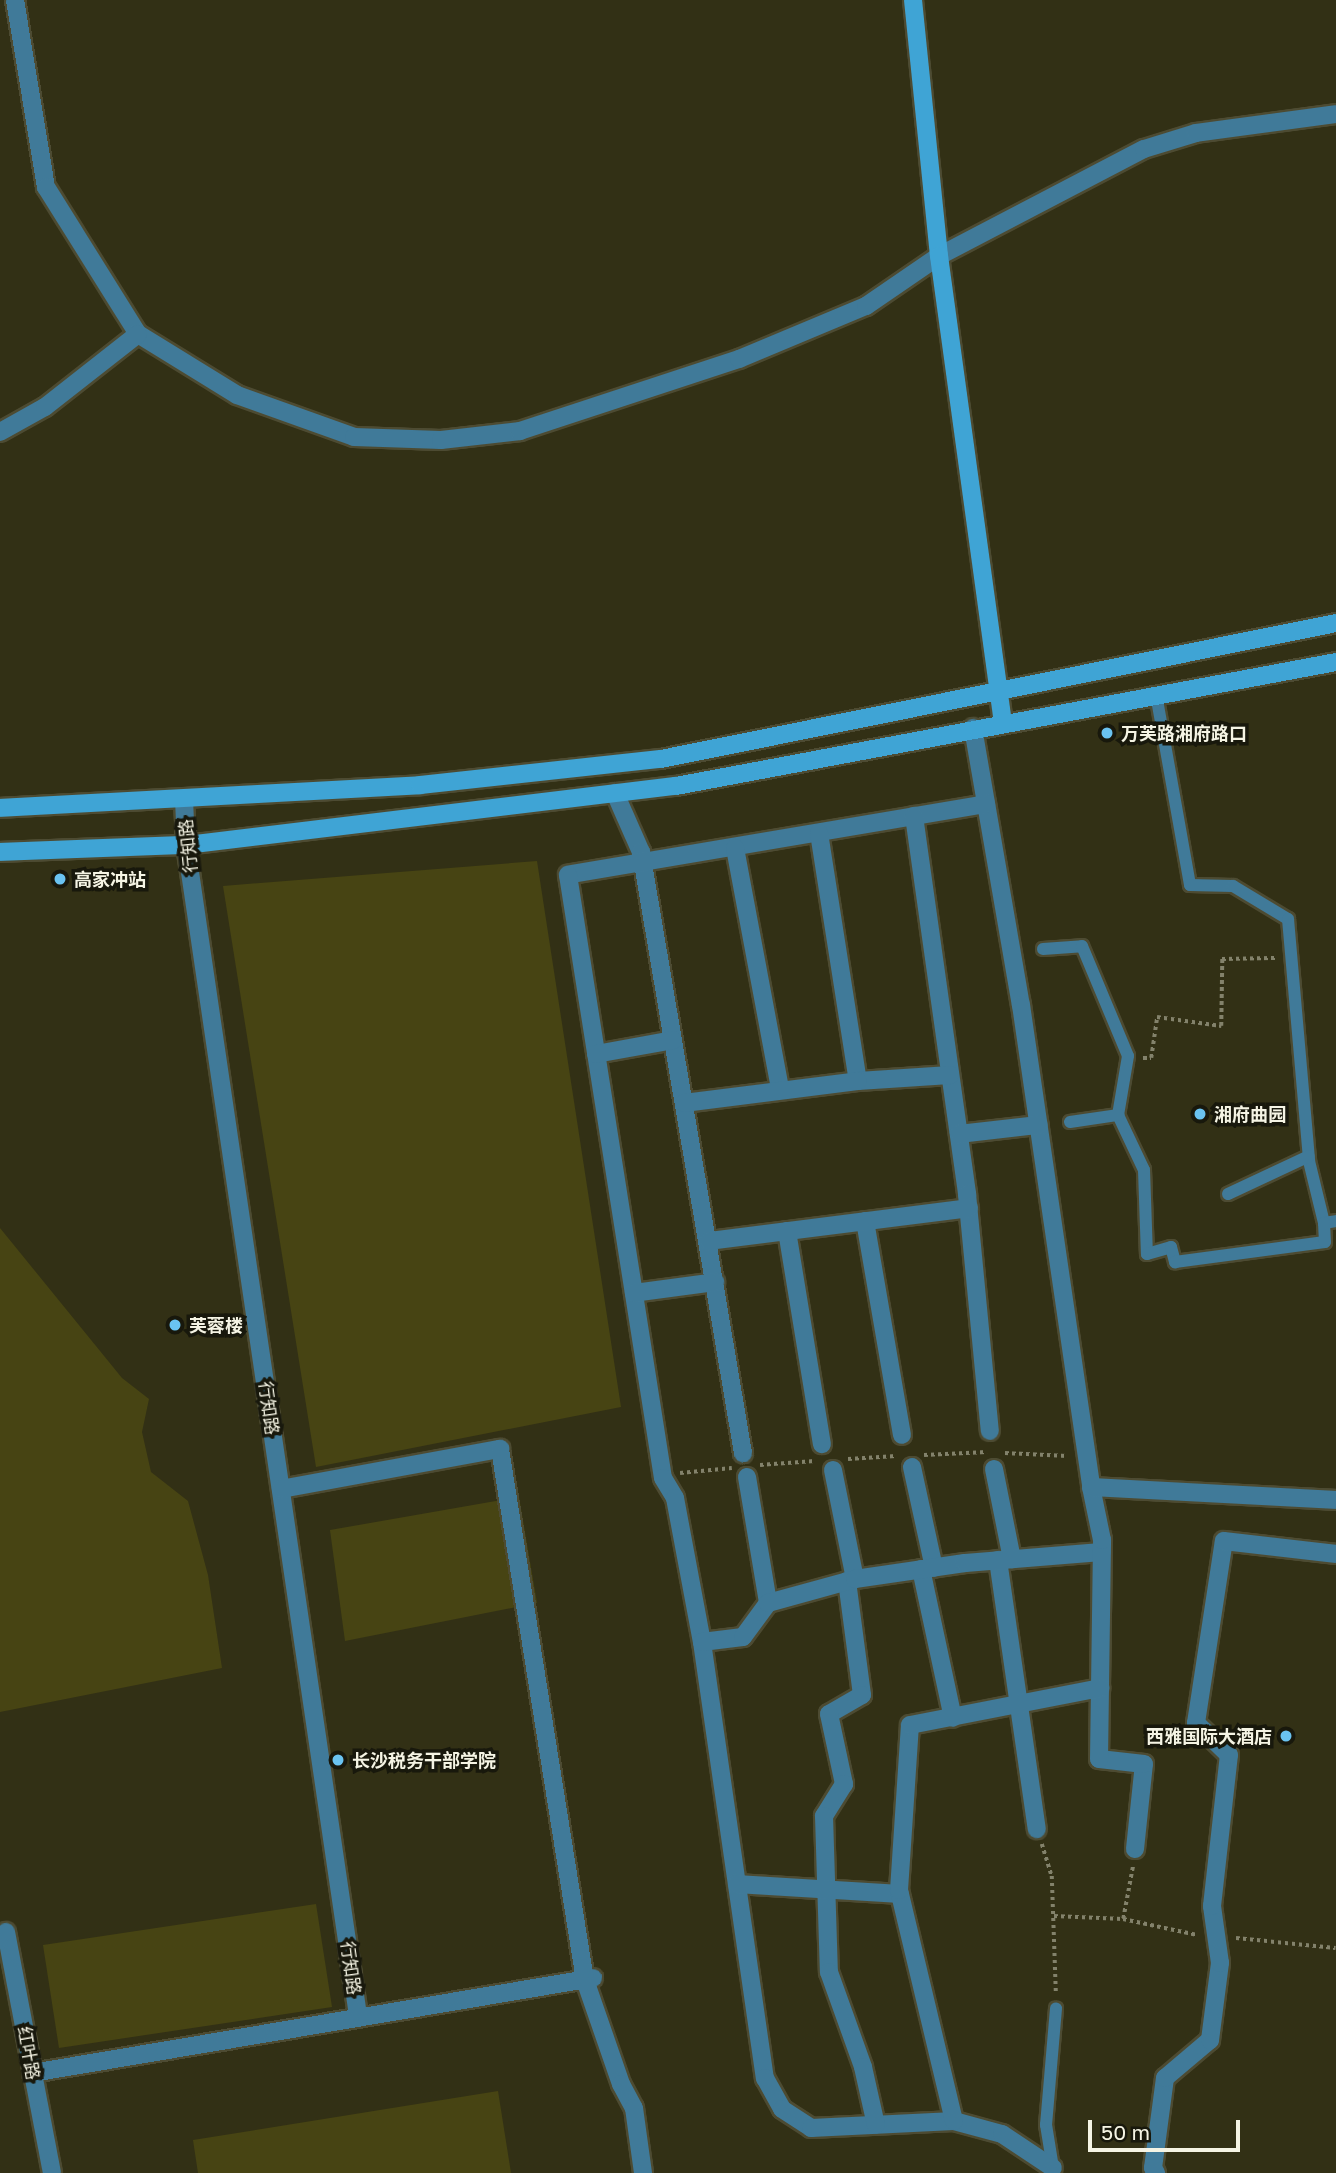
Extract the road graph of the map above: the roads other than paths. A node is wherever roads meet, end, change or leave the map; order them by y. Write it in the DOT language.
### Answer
graph roads {
  1 [pos="15,0"];
  2 [pos="913,0"];
  3 [pos="1336,114"];
  4 [pos="939,256"];
  5 [pos="138,334"];
  6 [pos="0,432"];
  7 [pos="1336,623"];
  8 [pos="1336,662"];
  9 [pos="998,690"];
  10 [pos="1156,694"];
  11 [pos="1003,722"];
  12 [pos="973,728"];
  13 [pos="615,793"];
  14 [pos="184,799"];
  15 [pos="986,804"];
  16 [pos="0,808"];
  17 [pos="914,817"];
  18 [pos="820,833"];
  19 [pos="186,845"];
  20 [pos="735,848"];
  21 [pos="0,852"];
  22 [pos="643,864"];
  23 [pos="1044,949"];
  24 [pos="673,1040"];
  25 [pos="596,1054"];
  26 [pos="950,1075"];
  27 [pos="858,1081"];
  28 [pos="780,1088"];
  29 [pos="684,1103"];
  30 [pos="1118,1115"];
  31 [pos="1070,1122"];
  32 [pos="1038,1125"];
  33 [pos="959,1134"];
  34 [pos="1309,1156"];
  35 [pos="1228,1194"];
  36 [pos="969,1208"];
  37 [pos="865,1221"];
  38 [pos="1330,1222"];
  39 [pos="787,1231"];
  40 [pos="709,1241"];
  41 [pos="715,1282"];
  42 [pos="634,1293"];
  43 [pos="990,1431"];
  44 [pos="902,1435"];
  45 [pos="914,1459"];
  46 [pos="992,1460"];
  47 [pos="1091,1487"];
  48 [pos="281,1489"];
  49 [pos="1336,1500"];
  50 [pos="1102,1552"];
  51 [pos="1336,1554"];
  52 [pos="1005,1560"];
  53 [pos="927,1569"];
  54 [pos="851,1580"];
  55 [pos="768,1603"];
  56 [pos="702,1642"];
  57 [pos="1100,1688"];
  58 [pos="1019,1704"];
  59 [pos="953,1718"];
  60 [pos="1037,1829"];
  61 [pos="1135,1849"];
  62 [pos="737,1884"];
  63 [pos="827,1890"];
  64 [pos="901,1894"];
  65 [pos="6,1932"];
  66 [pos="589,1979"];
  67 [pos="1056,2008"];
  68 [pos="358,2016"];
  69 [pos="32,2073"];
  70 [pos="954,2121"];
  71 [pos="876,2125"];
  72 [pos="1053,2168"];
  73 [pos="52,2173"];
  74 [pos="643,2173"];
  75 [pos="1156,2173"];
  1 -- 5 [label="street"];
  2 -- 4 [label="main road"];
  3 -- 4 [label="street"];
  4 -- 5 [label="street"];
  4 -- 9 [label="main road"];
  5 -- 6 [label="street"];
  7 -- 9 [label="main road"];
  8 -- 10 [label="main road"];
  9 -- 11 [label="main road"];
  9 -- 14 [label="main road"];
  10 -- 11 [label="main road"];
  10 -- 34 [label="lane"];
  11 -- 12 [label="main road"];
  12 -- 13 [label="main road"];
  12 -- 15 [label="street"];
  13 -- 19 [label="main road"];
  13 -- 22 [label="street"];
  14 -- 16 [label="main road"];
  14 -- 19 [label="street, 行知路"];
  15 -- 17 [label="street"];
  15 -- 32 [label="street"];
  17 -- 18 [label="street"];
  17 -- 26 [label="street"];
  18 -- 20 [label="street"];
  18 -- 27 [label="street"];
  19 -- 21 [label="main road"];
  19 -- 48 [label="street, 行知路"];
  20 -- 22 [label="street"];
  20 -- 28 [label="street"];
  22 -- 24 [label="street"];
  22 -- 25 [label="street"];
  23 -- 30 [label="lane"];
  24 -- 25 [label="street"];
  24 -- 29 [label="street"];
  25 -- 42 [label="street"];
  26 -- 27 [label="street"];
  26 -- 33 [label="street"];
  27 -- 28 [label="street"];
  28 -- 29 [label="street"];
  29 -- 40 [label="street"];
  30 -- 31 [label="lane"];
  30 -- 38 [label="lane"];
  32 -- 33 [label="street"];
  32 -- 47 [label="street"];
  33 -- 36 [label="street"];
  34 -- 35 [label="lane"];
  34 -- 38 [label="lane"];
  36 -- 37 [label="street"];
  36 -- 43 [label="street"];
  37 -- 39 [label="street"];
  37 -- 44 [label="street"];
  39 -- 40 [label="street"];
  39 -- 54 [label="street"];
  40 -- 41 [label="street"];
  41 -- 42 [label="street"];
  41 -- 55 [label="street"];
  42 -- 56 [label="street"];
  45 -- 53 [label="street"];
  46 -- 52 [label="street"];
  47 -- 49 [label="street"];
  47 -- 50 [label="street"];
  48 -- 66 [label="street"];
  48 -- 68 [label="street, 行知路"];
  50 -- 52 [label="street"];
  50 -- 57 [label="street"];
  51 -- 75 [label="street"];
  52 -- 53 [label="street"];
  52 -- 58 [label="street"];
  53 -- 54 [label="street"];
  53 -- 59 [label="street"];
  54 -- 55 [label="street"];
  54 -- 63 [label="street"];
  55 -- 56 [label="street"];
  56 -- 62 [label="street"];
  57 -- 58 [label="street"];
  57 -- 61 [label="street"];
  58 -- 59 [label="street"];
  58 -- 60 [label="street"];
  59 -- 64 [label="street"];
  62 -- 63 [label="street"];
  62 -- 71 [label="street"];
  63 -- 64 [label="street"];
  63 -- 71 [label="street"];
  64 -- 70 [label="street"];
  65 -- 69 [label="street, 红叶路"];
  66 -- 68 [label="street"];
  66 -- 74 [label="street"];
  67 -- 72 [label="lane"];
  68 -- 69 [label="street"];
  69 -- 73 [label="street, 红叶路"];
  70 -- 71 [label="street"];
  70 -- 72 [label="street"];
}
